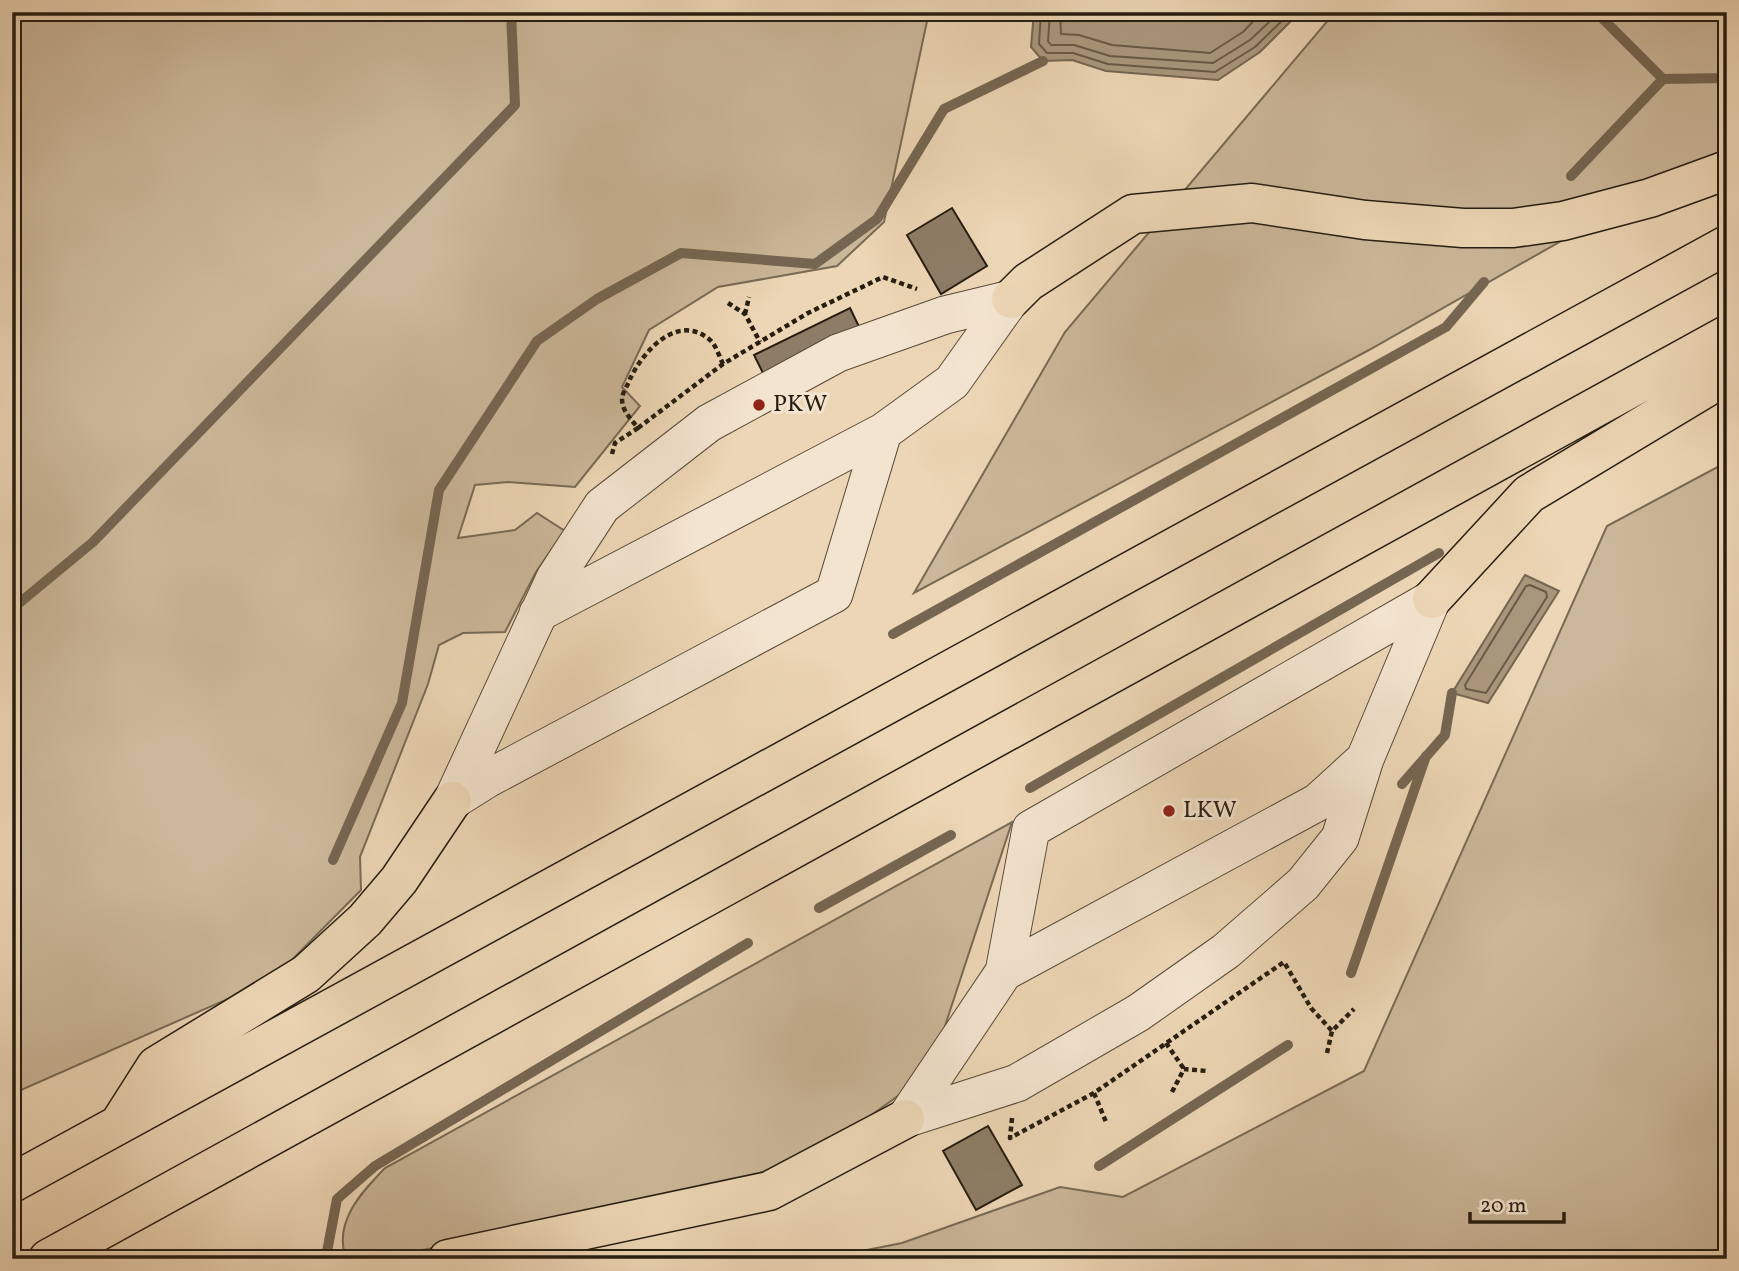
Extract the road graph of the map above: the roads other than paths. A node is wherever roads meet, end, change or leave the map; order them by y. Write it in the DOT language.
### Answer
graph roads {
  1 [pos="1727,170"];
  2 [pos="1727,245"];
  3 [pos="1011,299"];
  4 [pos="1727,335"];
  5 [pos="1727,355"];
  6 [pos="883,432"];
  7 [pos="1432,599"];
  8 [pos="538,613"];
  9 [pos="1365,759"];
  10 [pos="452,801"];
  11 [pos="1004,972"];
  12 [pos="905,1119"];
  13 [pos="118,1125"];
  14 [pos="12,1183"];
  15 [pos="48,1259"];
  16 [pos="448,1259"];
  1 -- 3 [label="highway"];
  2 -- 13 [label="highway"];
  3 -- 6 [label="lane"];
  3 -- 8 [label="lane"];
  4 -- 15 [label="highway"];
  5 -- 7 [label="highway"];
  6 -- 8 [label="lane"];
  6 -- 10 [label="lane"];
  7 -- 9 [label="lane"];
  7 -- 11 [label="lane"];
  8 -- 10 [label="lane"];
  9 -- 11 [label="lane"];
  9 -- 12 [label="lane"];
  10 -- 13 [label="highway"];
  11 -- 12 [label="lane"];
  12 -- 16 [label="highway"];
  13 -- 14 [label="highway"];
}
